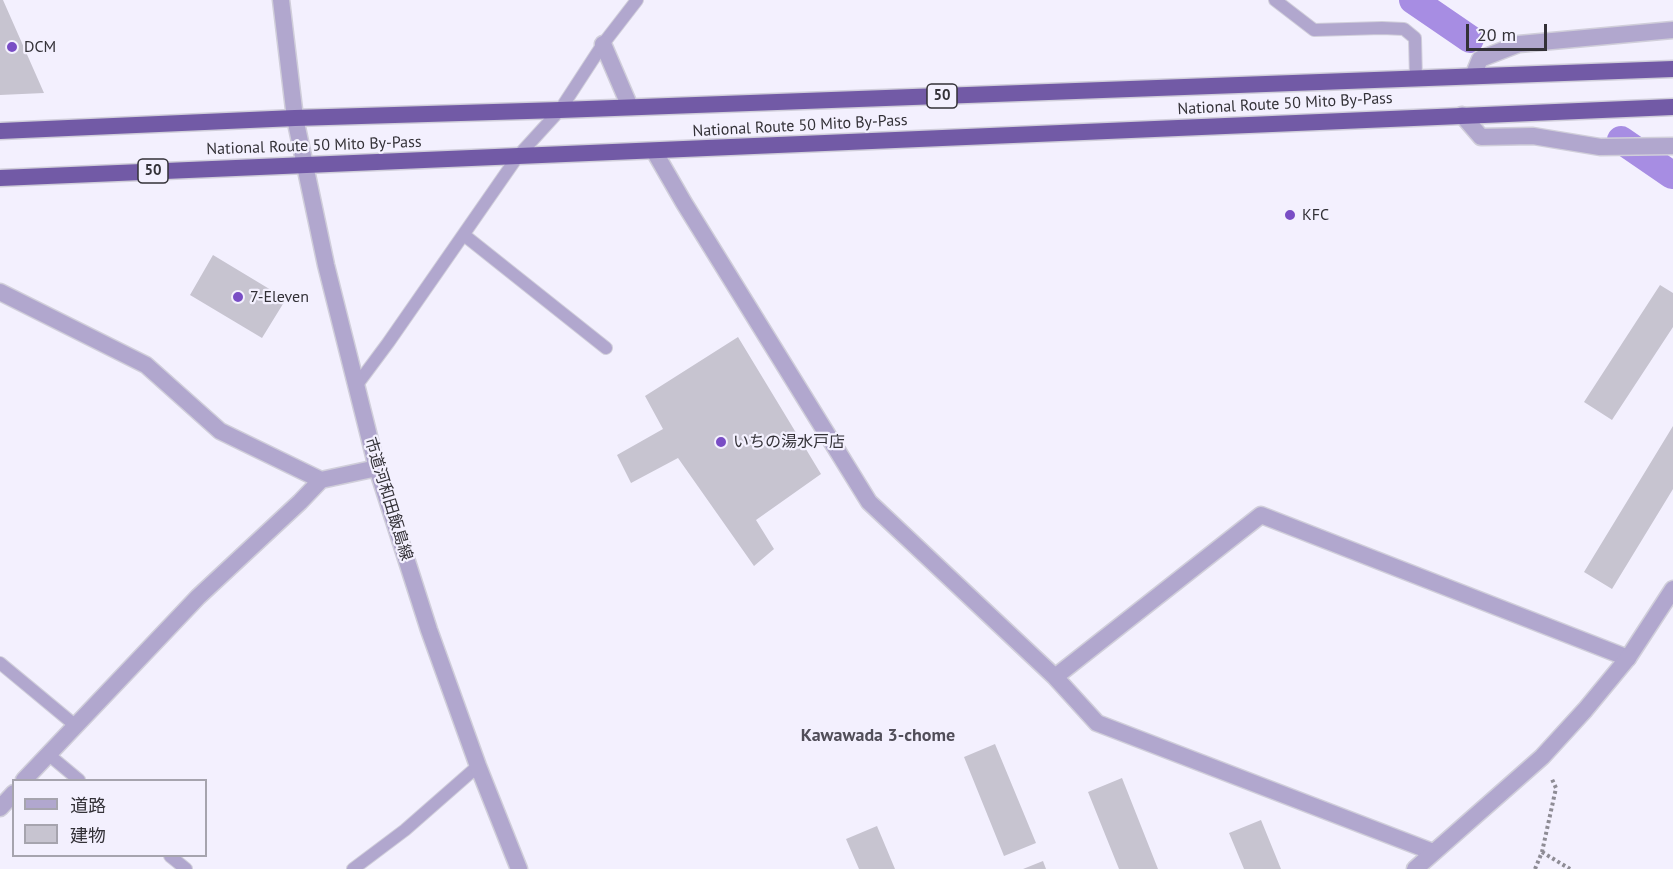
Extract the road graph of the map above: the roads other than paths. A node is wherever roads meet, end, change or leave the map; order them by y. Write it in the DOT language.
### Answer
graph roads {
  1 [pos="281,0"];
  2 [pos="637,0"];
  3 [pos="1275,0"];
  4 [pos="1673,30"];
  5 [pos="603,44"];
  6 [pos="1673,69"];
  7 [pos="1473,76"];
  8 [pos="1416,79"];
  9 [pos="630,107"];
  10 [pos="1673,107"];
  11 [pos="560,110"];
  12 [pos="1462,115"];
  13 [pos="296,118"];
  14 [pos="0,131"];
  15 [pos="1673,146"];
  16 [pos="654,150"];
  17 [pos="518,156"];
  18 [pos="305,165"];
  19 [pos="0,178"];
  20 [pos="464,235"];
  21 [pos="0,292"];
  22 [pos="606,348"];
  23 [pos="356,386"];
  24 [pos="376,468"];
  25 [pos="321,480"];
  26 [pos="1673,588"];
  27 [pos="1628,658"];
  28 [pos="0,663"];
  29 [pos="1055,677"];
  30 [pos="76,726"];
  31 [pos="49,755"];
  32 [pos="478,766"];
  33 [pos="25,779"];
  34 [pos="78,779"];
  35 [pos="12,795"];
  36 [pos="0,808"];
  37 [pos="1433,852"];
  38 [pos="172,857"];
  39 [pos="186,869"];
  40 [pos="353,869"];
  41 [pos="519,869"];
  42 [pos="1415,869"];
  1 -- 13 [label="street, 市道河和田飯島線"];
  2 -- 5 [label="lane"];
  3 -- 8 [label="lane"];
  4 -- 7 [label="street"];
  5 -- 9 [label="street"];
  5 -- 11 [label="lane"];
  6 -- 7 [label="highway, National Route 50 Mito By-Pass / 50"];
  7 -- 8 [label="highway, National Route 50 Mito By-Pass / 50"];
  8 -- 9 [label="highway, National Route 50 Mito By-Pass / 50"];
  9 -- 11 [label="highway, National Route 50 Mito By-Pass / 50"];
  10 -- 12 [label="highway, National Route 50 Mito By-Pass / 50"];
  11 -- 13 [label="highway, National Route 50 Mito By-Pass / 50"];
  11 -- 17 [label="lane"];
  12 -- 15 [label="street"];
  12 -- 16 [label="highway, National Route 50 Mito By-Pass / 50"];
  13 -- 14 [label="highway, National Route 50 Mito By-Pass / 50"];
  13 -- 18 [label="street, 市道河和田飯島線"];
  16 -- 17 [label="highway, National Route 50 Mito By-Pass / 50"];
  16 -- 29 [label="street"];
  17 -- 18 [label="highway, National Route 50 Mito By-Pass / 50"];
  17 -- 20 [label="lane"];
  18 -- 19 [label="highway, National Route 50 Mito By-Pass / 50"];
  18 -- 23 [label="street, 市道河和田飯島線"];
  20 -- 22 [label="lane"];
  20 -- 23 [label="lane"];
  21 -- 25 [label="street"];
  23 -- 24 [label="street, 市道河和田飯島線"];
  24 -- 25 [label="street"];
  24 -- 32 [label="street, 市道河和田飯島線"];
  25 -- 30 [label="street"];
  26 -- 27 [label="street"];
  27 -- 29 [label="street"];
  27 -- 37 [label="street"];
  28 -- 30 [label="lane"];
  29 -- 37 [label="street"];
  30 -- 31 [label="street"];
  31 -- 33 [label="street"];
  31 -- 34 [label="lane"];
  32 -- 40 [label="lane"];
  32 -- 41 [label="street, 市道河和田飯島線"];
  35 -- 36 [label="street"];
  37 -- 42 [label="street"];
  38 -- 39 [label="lane"];
}
